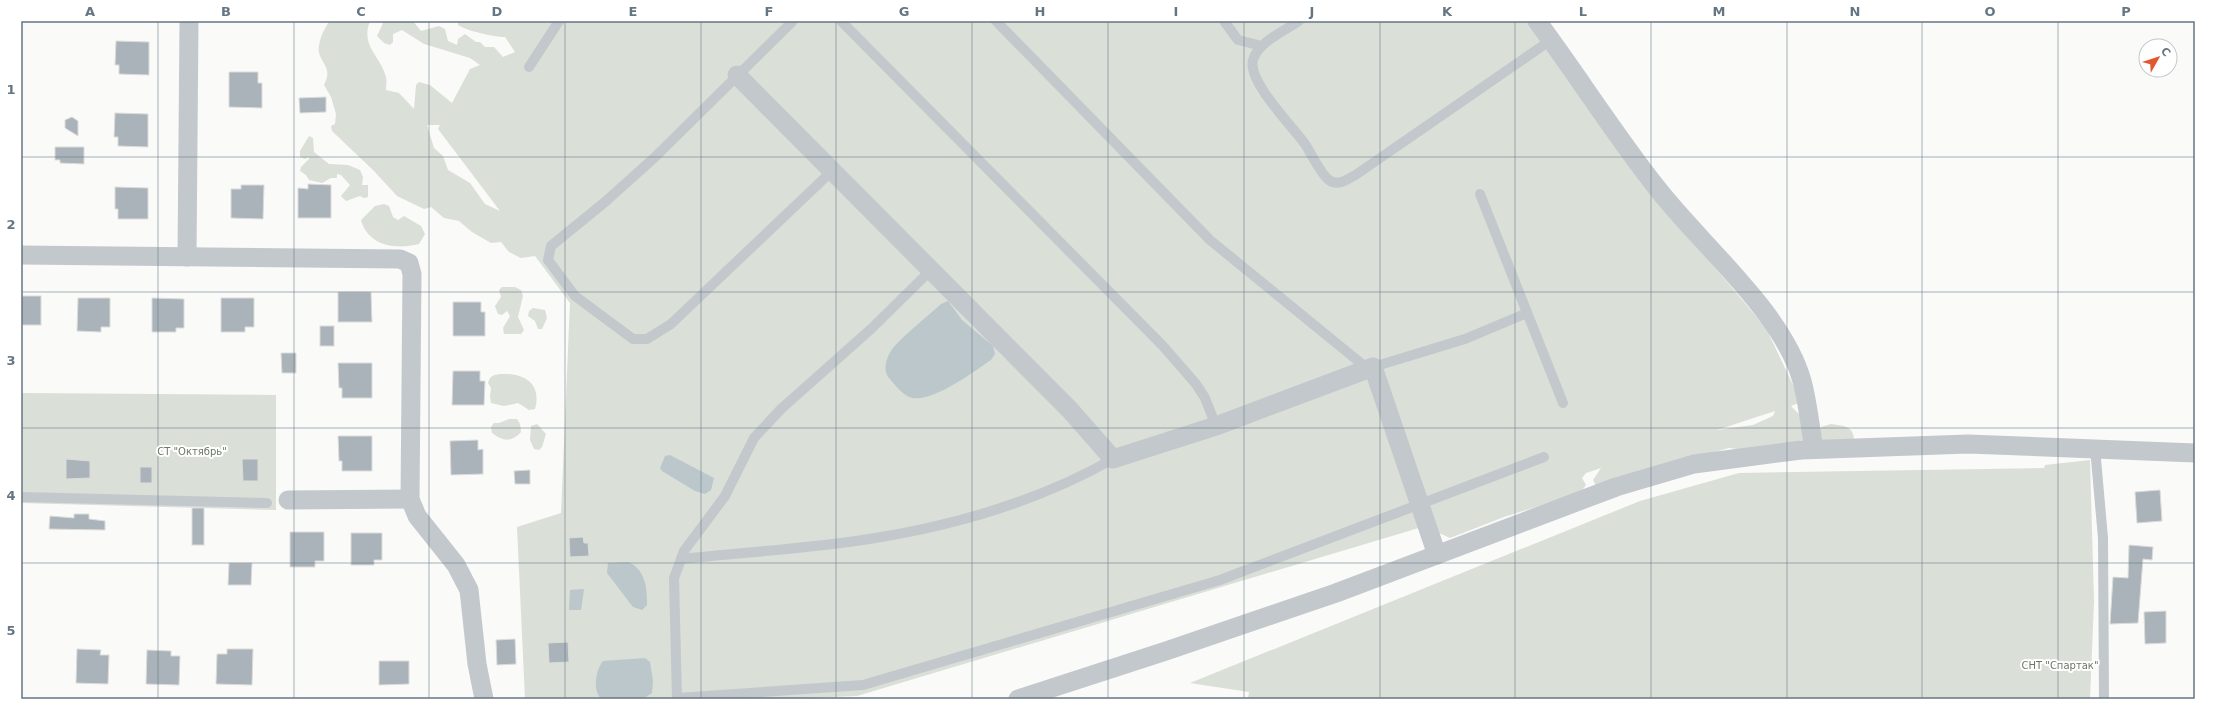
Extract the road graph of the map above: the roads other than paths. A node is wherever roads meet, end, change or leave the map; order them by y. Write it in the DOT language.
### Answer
graph roads {
  1 [pos="189,21"];
  2 [pos="559,21"];
  3 [pos="841,21"];
  4 [pos="996,21"];
  5 [pos="1224,21"];
  6 [pos="1299,21"];
  7 [pos="1537,21"];
  8 [pos="792,22"];
  9 [pos="1551,40"];
  10 [pos="1262,46"];
  11 [pos="529,67"];
  12 [pos="737,75"];
  13 [pos="832,170"];
  14 [pos="1480,194"];
  15 [pos="21,255"];
  16 [pos="187,257"];
  17 [pos="931,270"];
  18 [pos="1527,313"];
  19 [pos="1371,368"];
  20 [pos="1563,404"];
  21 [pos="1216,426"];
  22 [pos="2095,448"];
  23 [pos="1814,449"];
  24 [pos="2195,453"];
  25 [pos="1544,458"];
  26 [pos="1113,459"];
  27 [pos="21,497"];
  28 [pos="410,499"];
  29 [pos="288,500"];
  30 [pos="267,503"];
  31 [pos="1420,505"];
  32 [pos="1437,555"];
  33 [pos="682,559"];
  34 [pos="677,698"];
  35 [pos="484,699"];
  36 [pos="1018,699"];
  37 [pos="2104,699"];
  1 -- 16 [label="street"];
  2 -- 11 [label="lane"];
  3 -- 21 [label="lane"];
  4 -- 19 [label="lane"];
  5 -- 10 [label="lane"];
  6 -- 10 [label="lane"];
  7 -- 9 [label="street"];
  8 -- 12 [label="lane"];
  9 -- 10 [label="lane"];
  9 -- 23 [label="street"];
  12 -- 13 [label="street"];
  12 -- 13 [label="lane"];
  13 -- 17 [label="street"];
  14 -- 18 [label="lane"];
  15 -- 16 [label="street"];
  16 -- 28 [label="street"];
  17 -- 26 [label="street"];
  17 -- 33 [label="lane"];
  18 -- 19 [label="lane"];
  18 -- 20 [label="lane"];
  19 -- 21 [label="street"];
  19 -- 31 [label="street"];
  21 -- 26 [label="street"];
  22 -- 23 [label="street"];
  22 -- 24 [label="street"];
  22 -- 37 [label="lane"];
  23 -- 32 [label="street"];
  25 -- 31 [label="lane"];
  26 -- 33 [label="lane"];
  27 -- 30 [label="lane"];
  28 -- 29 [label="street"];
  28 -- 35 [label="street"];
  31 -- 32 [label="street"];
  31 -- 34 [label="lane"];
  32 -- 36 [label="street"];
  33 -- 34 [label="lane"];
}
